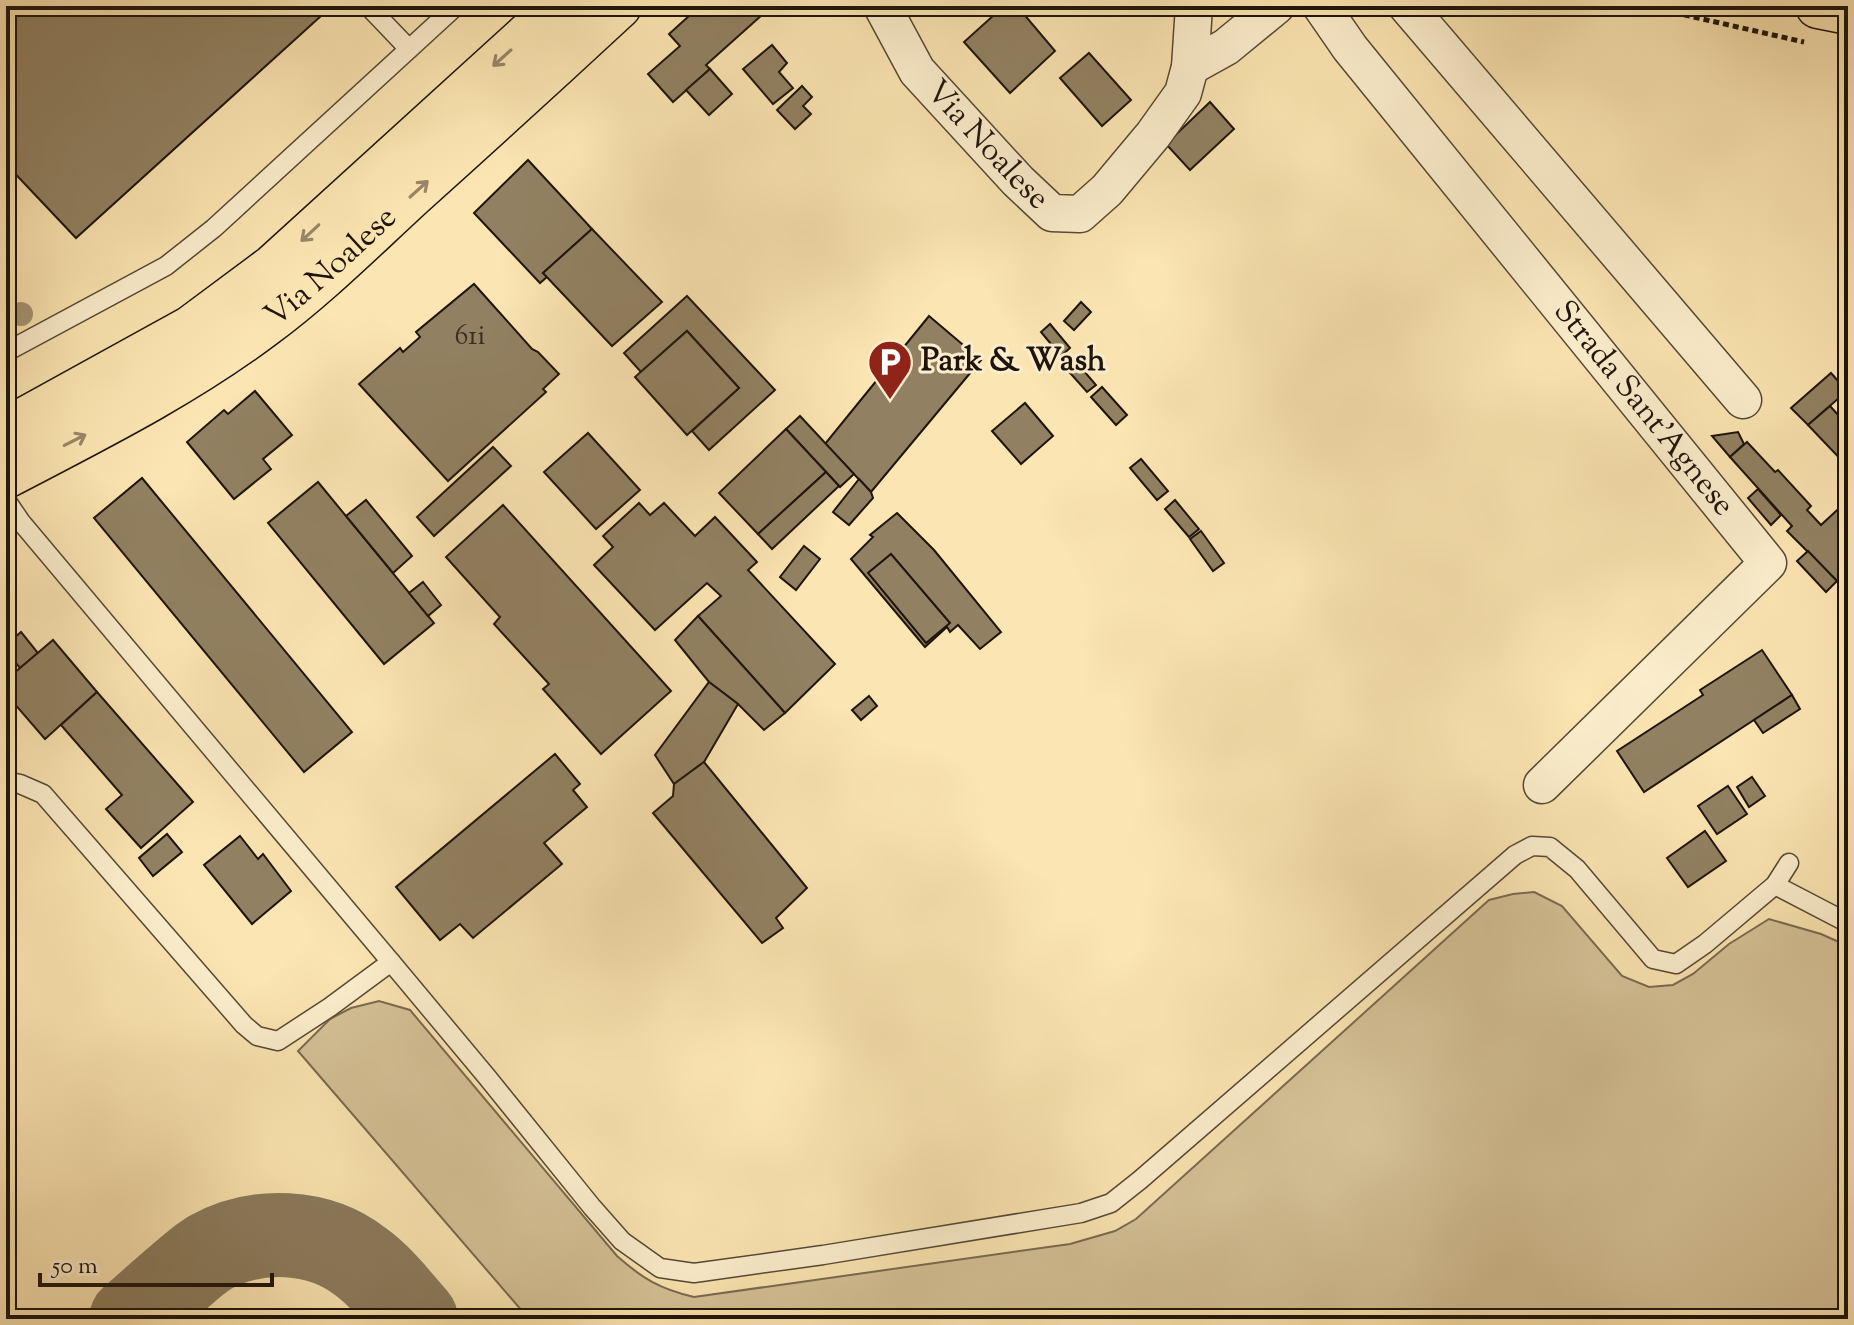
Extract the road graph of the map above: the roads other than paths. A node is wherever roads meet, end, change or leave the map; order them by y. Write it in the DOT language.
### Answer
graph roads {
  1 [pos="368,6"];
  2 [pos="456,6"];
  3 [pos="560,6"];
  4 [pos="619,6"];
  5 [pos="882,6"];
  6 [pos="1194,6"];
  7 [pos="1276,6"];
  8 [pos="1321,6"];
  9 [pos="1407,6"];
  10 [pos="409,49"];
  11 [pos="1190,67"];
  12 [pos="6,352"];
  13 [pos="1743,400"];
  14 [pos="6,430"];
  15 [pos="6,476"];
  16 [pos="6,500"];
  17 [pos="6,781"];
  18 [pos="1542,785"];
  19 [pos="1789,863"];
  20 [pos="1775,885"];
  21 [pos="1848,923"];
  22 [pos="391,962"];
  1 -- 10 [label="lane"];
  2 -- 10 [label="lane"];
  3 -- 14 [label="main road, Via Noalese, one-way"];
  15 -- 4 [label="main road, Via Noalese, one-way"];
  5 -- 11 [label="street, Via Noalese"];
  6 -- 11 [label="street, Via Noalese"];
  7 -- 11 [label="street"];
  8 -- 18 [label="street, Strada Sant'Agnese"];
  9 -- 13 [label="street"];
  10 -- 12 [label="lane"];
  16 -- 22 [label="lane"];
  17 -- 22 [label="lane"];
  19 -- 20 [label="lane"];
  20 -- 21 [label="lane"];
  20 -- 22 [label="lane"];
}
